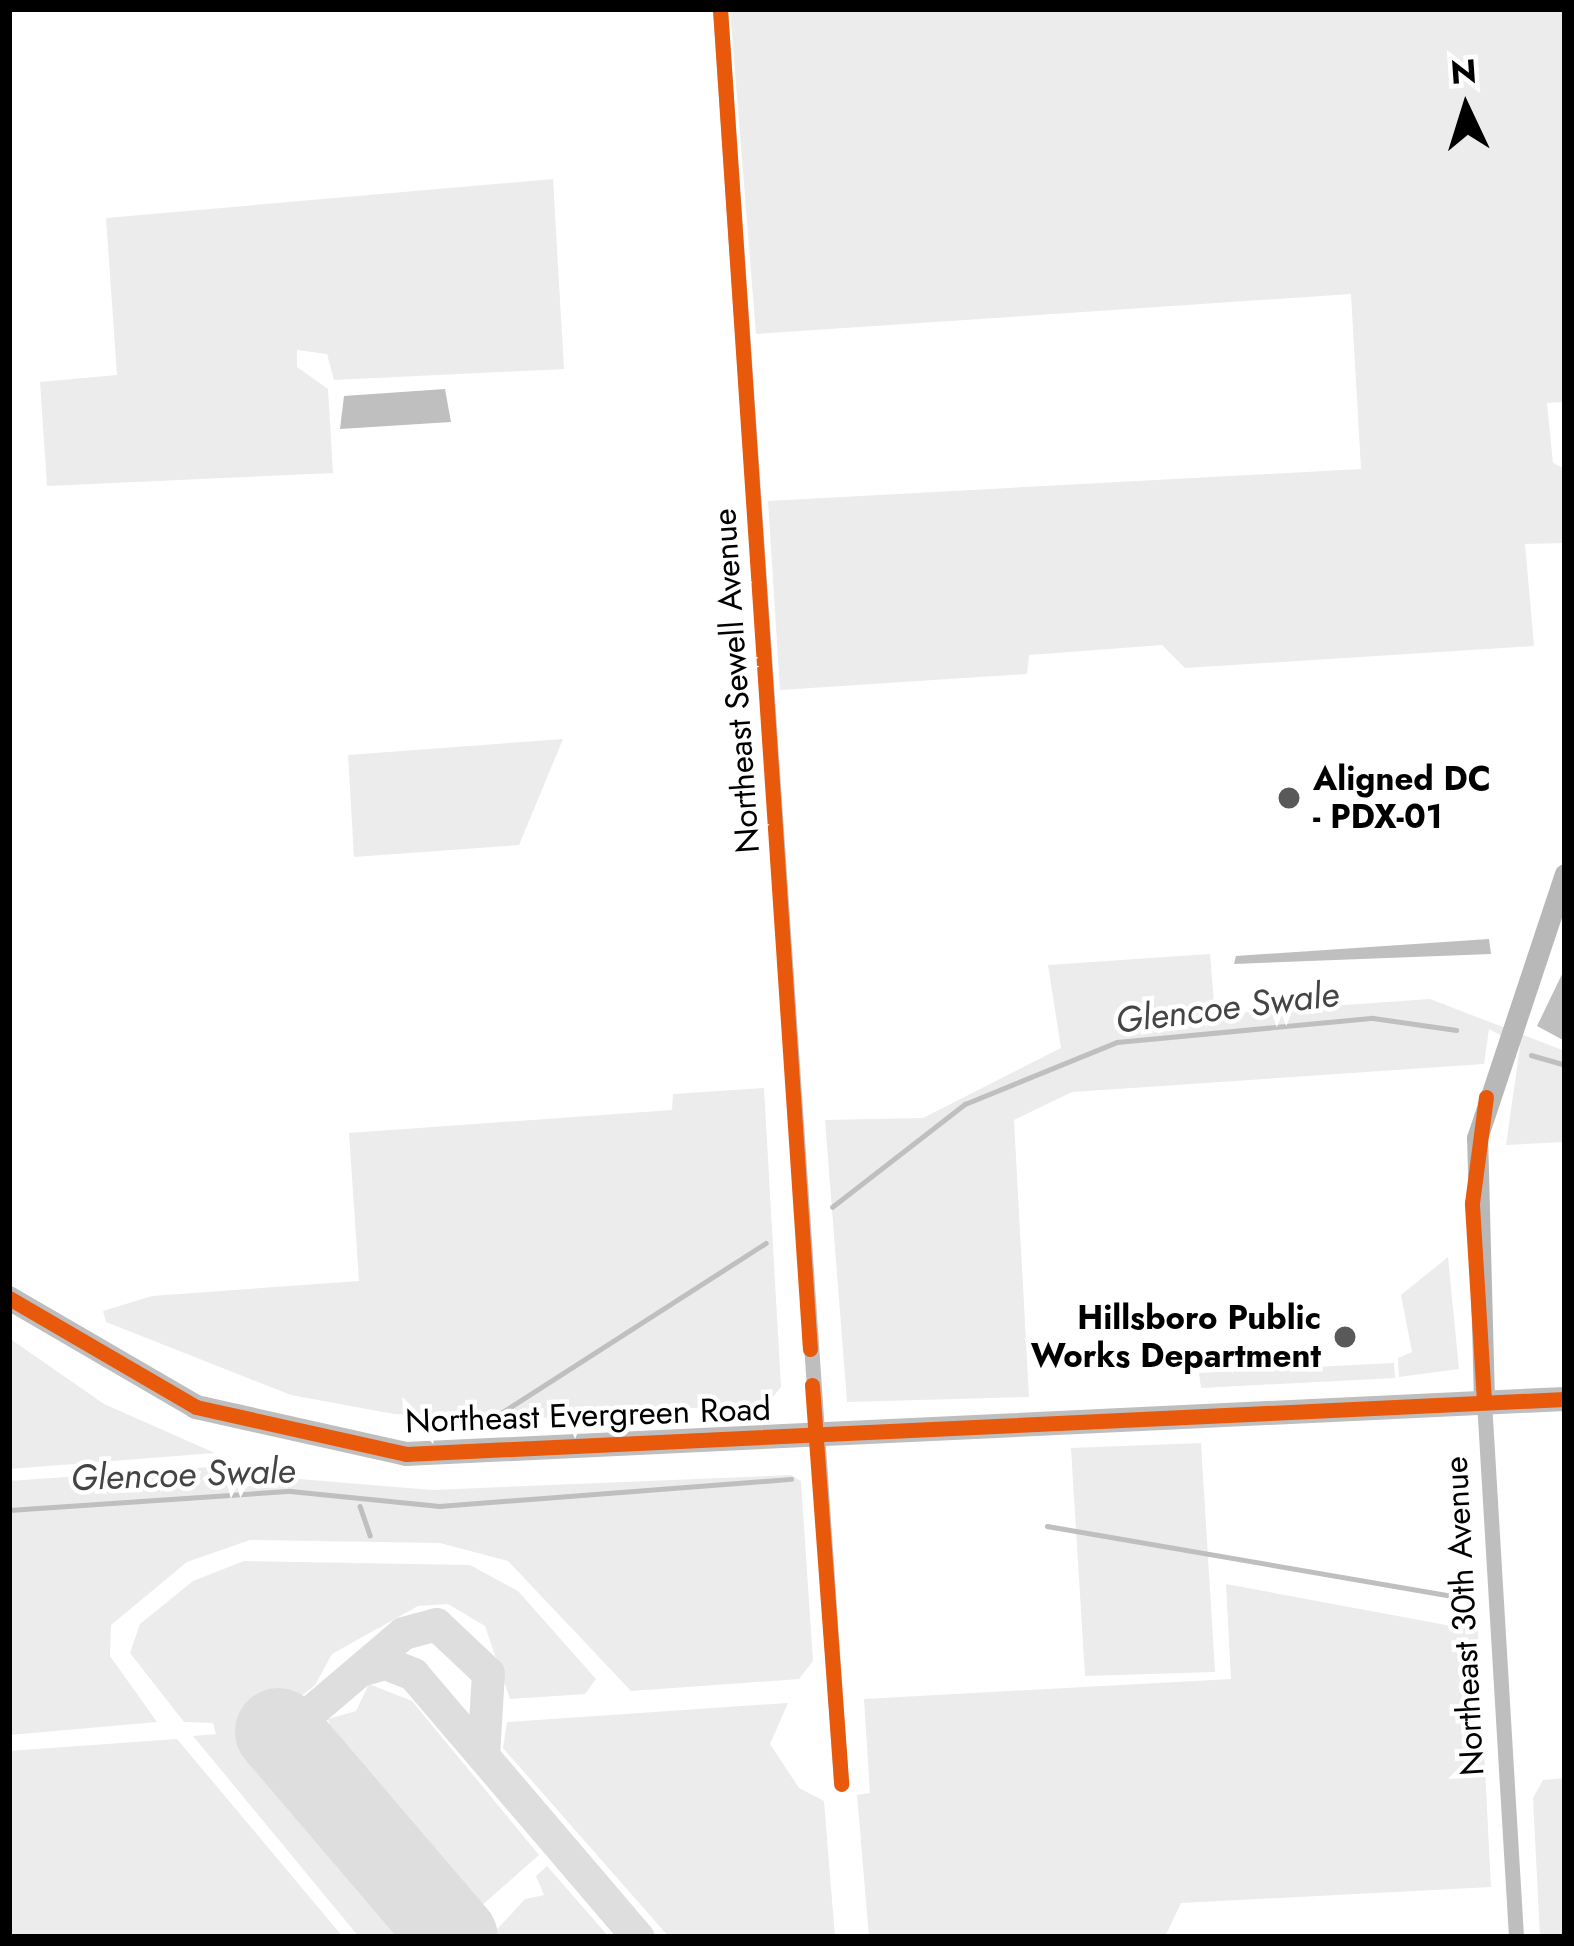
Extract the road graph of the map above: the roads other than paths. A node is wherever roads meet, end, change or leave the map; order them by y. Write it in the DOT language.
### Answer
graph roads {
  1 [pos="720,9"];
  2 [pos="1565,874"];
  3 [pos="9,1298"];
  4 [pos="1565,1399"];
  5 [pos="1484,1401"];
  6 [pos="817,1436"];
  7 [pos="841,1784"];
  8 [pos="1516,1937"];
  1 -- 6 [label="street, Northeast Sewell Avenue"];
  2 -- 5 [label="street, Northeast 30th Avenue"];
  3 -- 6 [label="main road, Northeast Evergreen Road"];
  4 -- 5 [label="main road, Northeast Evergreen Road"];
  5 -- 6 [label="main road, Northeast Evergreen Road"];
  5 -- 8 [label="street, Northeast 30th Avenue"];
  6 -- 7 [label="street, Northeast Sewell Avenue"];
}
